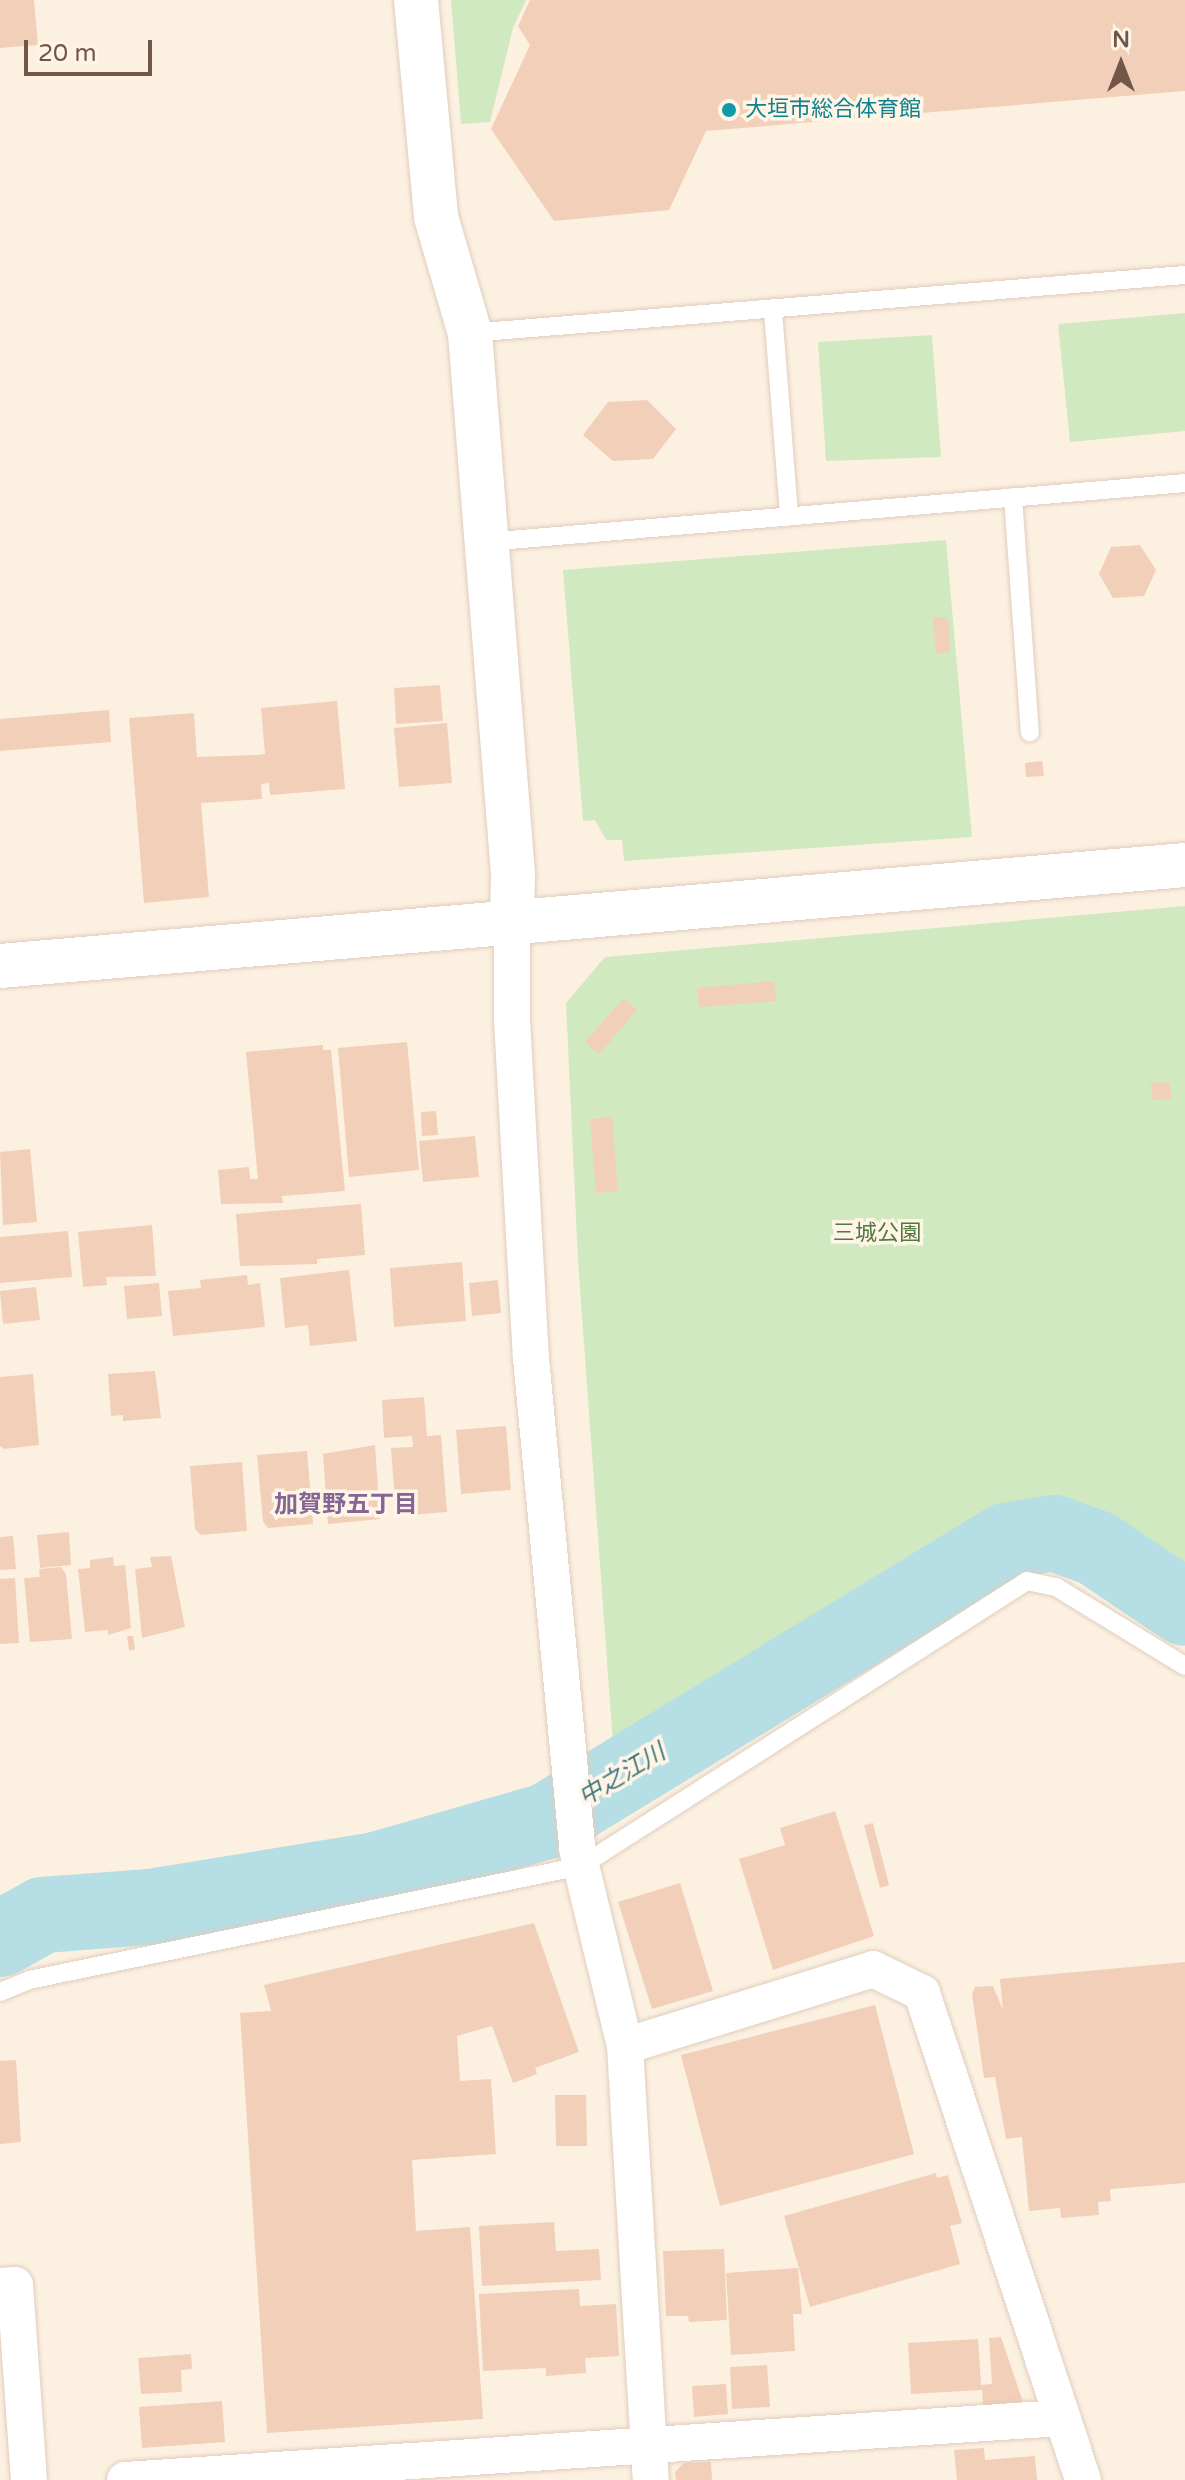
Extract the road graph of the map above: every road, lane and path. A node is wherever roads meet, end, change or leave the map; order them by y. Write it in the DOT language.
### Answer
graph roads {
  1 [pos="416,0"];
  2 [pos="1185,275"];
  3 [pos="773,311"];
  4 [pos="470,333"];
  5 [pos="1185,483"];
  6 [pos="1013,497"];
  7 [pos="789,516"];
  8 [pos="483,542"];
  9 [pos="1030,732"];
  10 [pos="1185,865"];
  11 [pos="512,919"];
  12 [pos="0,966"];
  13 [pos="1185,1666"];
  14 [pos="579,1858"];
  15 [pos="0,1992"];
  16 [pos="625,2046"];
  17 [pos="0,2286"];
  18 [pos="1061,2418"];
  19 [pos="648,2443"];
  20 [pos="250,2475"];
  21 [pos="29,2480"];
  22 [pos="125,2480"];
  23 [pos="651,2480"];
  24 [pos="1083,2480"];
  1 -- 4 [label="street"];
  2 -- 3 [label="lane"];
  3 -- 4 [label="lane"];
  3 -- 7 [label="lane"];
  4 -- 8 [label="street"];
  5 -- 6 [label="lane"];
  6 -- 7 [label="lane"];
  6 -- 9 [label="lane"];
  7 -- 8 [label="lane"];
  8 -- 11 [label="street"];
  10 -- 11 [label="street"];
  11 -- 12 [label="street"];
  11 -- 14 [label="street"];
  13 -- 14 [label="lane"];
  14 -- 15 [label="lane"];
  14 -- 16 [label="street"];
  16 -- 18 [label="street"];
  16 -- 19 [label="street"];
  17 -- 21 [label="street"];
  18 -- 19 [label="street"];
  18 -- 24 [label="street"];
  19 -- 20 [label="street"];
  19 -- 23 [label="street"];
  20 -- 22 [label="street"];
}
